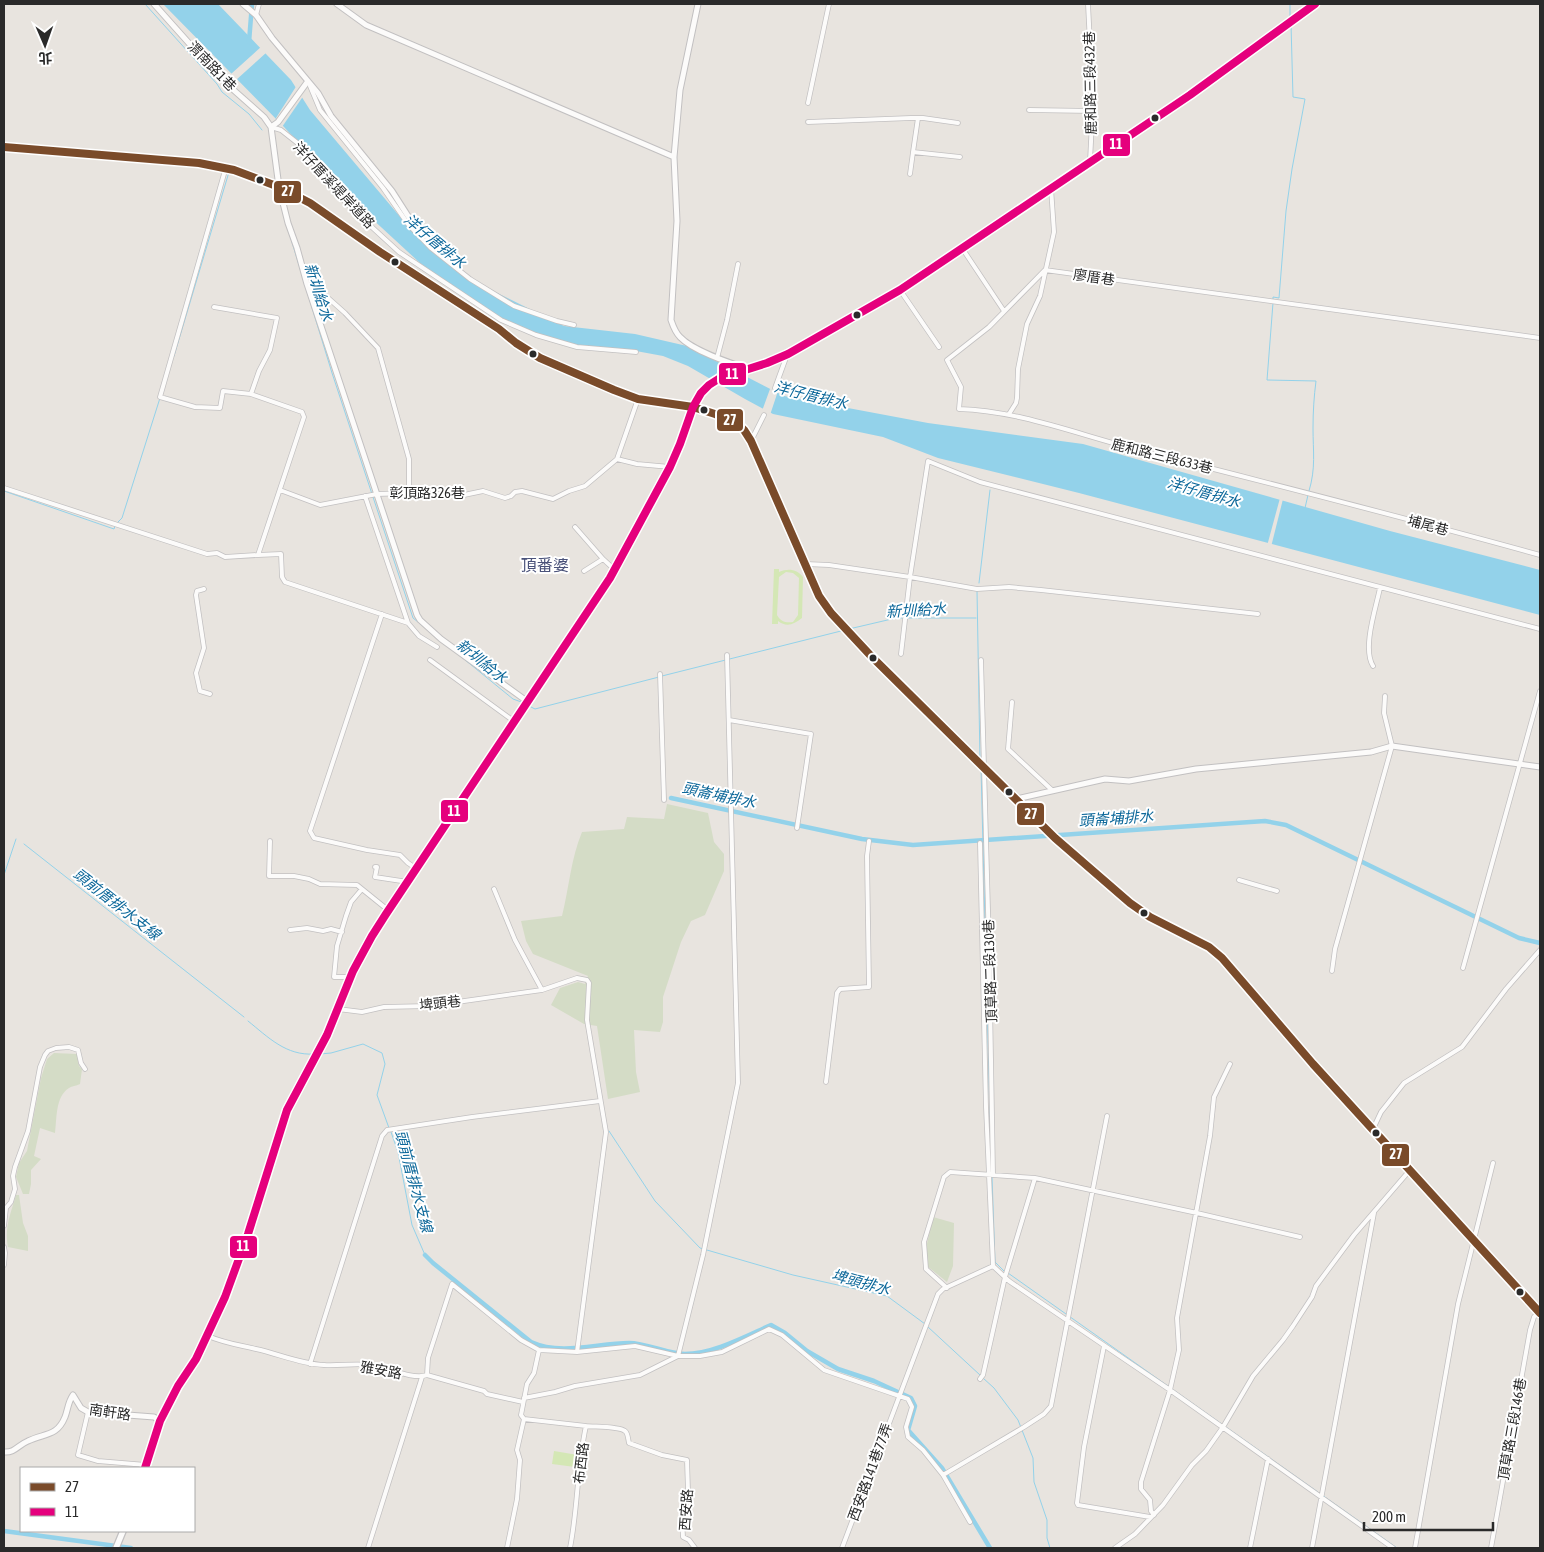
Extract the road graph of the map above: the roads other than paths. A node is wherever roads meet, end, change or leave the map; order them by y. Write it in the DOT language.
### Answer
graph roads {
  1 [pos="154,4"];
  2 [pos="243,4"];
  3 [pos="259,4"];
  4 [pos="337,4"];
  5 [pos="698,4"];
  6 [pos="829,4"];
  7 [pos="1088,4"];
  8 [pos="1314,4"];
  9 [pos="256,14"];
  10 [pos="308,81"];
  11 [pos="808,102"];
  12 [pos="1029,110"];
  13 [pos="1092,111"];
  14 [pos="918,118"];
  15 [pos="808,122"];
  16 [pos="958,123"];
  17 [pos="271,128"];
  18 [pos="4,147"];
  19 [pos="913,152"];
  20 [pos="674,157"];
  21 [pos="960,157"];
  22 [pos="1090,162"];
  23 [pos="226,167"];
  24 [pos="910,174"];
  25 [pos="276,187"];
  26 [pos="1051,188"];
  27 [pos="439,247"];
  28 [pos="962,248"];
  29 [pos="738,264"];
  30 [pos="1045,270"];
  31 [pos="307,284"];
  32 [pos="900,290"];
  33 [pos="214,307"];
  34 [pos="1004,311"];
  35 [pos="574,325"];
  36 [pos="1540,338"];
  37 [pos="939,348"];
  38 [pos="636,352"];
  39 [pos="788,354"];
  40 [pos="717,358"];
  41 [pos="748,369"];
  42 [pos="775,388"];
  43 [pos="251,394"];
  44 [pos="638,399"];
  45 [pos="693,407"];
  46 [pos="764,414"];
  47 [pos="1009,414"];
  48 [pos="751,441"];
  49 [pos="617,459"];
  50 [pos="670,467"];
  51 [pos="4,488"];
  52 [pos="280,490"];
  53 [pos="410,492"];
  54 [pos="376,494"];
  55 [pos="367,495"];
  56 [pos="1316,496"];
  57 [pos="575,527"];
  58 [pos="258,555"];
  59 [pos="1540,555"];
  60 [pos="603,559"];
  61 [pos="806,564"];
  62 [pos="615,570"];
  63 [pos="584,572"];
  64 [pos="910,577"];
  65 [pos="1380,588"];
  66 [pos="204,589"];
  67 [pos="382,614"];
  68 [pos="1258,614"];
  69 [pos="408,623"];
  70 [pos="1540,629"];
  71 [pos="437,647"];
  72 [pos="901,654"];
  73 [pos="727,655"];
  74 [pos="430,660"];
  75 [pos="981,660"];
  76 [pos="1373,666"];
  77 [pos="660,674"];
  78 [pos="1540,691"];
  79 [pos="210,694"];
  80 [pos="1385,696"];
  81 [pos="528,702"];
  82 [pos="1012,702"];
  83 [pos="729,720"];
  84 [pos="515,722"];
  85 [pos="1392,746"];
  86 [pos="1520,764"];
  87 [pos="983,767"];
  88 [pos="1540,767"];
  89 [pos="1054,791"];
  90 [pos="1016,799"];
  91 [pos="664,800"];
  92 [pos="797,828"];
  93 [pos="270,841"];
  94 [pos="869,841"];
  95 [pos="980,843"];
  96 [pos="375,867"];
  97 [pos="417,869"];
  98 [pos="1240,880"];
  99 [pos="408,882"];
  100 [pos="362,889"];
  101 [pos="494,889"];
  102 [pos="1276,891"];
  103 [pos="388,910"];
  104 [pos="290,930"];
  105 [pos="342,932"];
  106 [pos="1540,950"];
  107 [pos="1462,968"];
  108 [pos="1332,971"];
  109 [pos="350,977"];
  110 [pos="542,990"];
  111 [pos="338,1009"];
  112 [pos="1230,1064"];
  113 [pos="86,1069"];
  114 [pos="826,1082"];
  115 [pos="600,1101"];
  116 [pos="1107,1116"];
  117 [pos="1373,1129"];
  118 [pos="1492,1163"];
  119 [pos="1410,1170"];
  120 [pos="991,1174"];
  121 [pos="1035,1178"];
  122 [pos="1093,1191"];
  123 [pos="1374,1211"];
  124 [pos="1197,1213"];
  125 [pos="4,1226"];
  126 [pos="1300,1237"];
  127 [pos="1473,1240"];
  128 [pos="4,1246"];
  129 [pos="4,1265"];
  130 [pos="994,1266"];
  131 [pos="1005,1277"];
  132 [pos="947,1288"];
  133 [pos="1539,1313"];
  134 [pos="1067,1319"];
  135 [pos="208,1336"];
  136 [pos="1104,1346"];
  137 [pos="539,1350"];
  138 [pos="577,1352"];
  139 [pos="678,1356"];
  140 [pos="310,1364"];
  141 [pos="424,1376"];
  142 [pos="980,1379"];
  143 [pos="1170,1390"];
  144 [pos="898,1395"];
  145 [pos="524,1400"];
  146 [pos="88,1412"];
  147 [pos="524,1418"];
  148 [pos="160,1421"];
  149 [pos="586,1426"];
  150 [pos="1223,1427"];
  151 [pos="4,1452"];
  152 [pos="1268,1459"];
  153 [pos="145,1466"];
  154 [pos="944,1474"];
  155 [pos="1322,1498"];
  156 [pos="1152,1516"];
  157 [pos="970,1522"];
  158 [pos="123,1532"];
  159 [pos="116,1547"];
  160 [pos="368,1548"];
  161 [pos="507,1548"];
  162 [pos="570,1548"];
  163 [pos="695,1548"];
  164 [pos="842,1548"];
  165 [pos="1115,1548"];
  166 [pos="1250,1548"];
  167 [pos="1312,1548"];
  168 [pos="1393,1548"];
  169 [pos="1415,1548"];
  170 [pos="1491,1548"];
  1 -- 17 [label="street, 渭南路1巷"];
  2 -- 9 [label="street"];
  3 -- 9 [label="street"];
  4 -- 20 [label="street"];
  5 -- 20 [label="street"];
  6 -- 11 [label="street"];
  7 -- 13 [label="street, 鹿和路三段432巷"];
  8 -- 22 [label="main road"];
  9 -- 10 [label="street"];
  10 -- 17 [label="street"];
  10 -- 27 [label="street"];
  10 -- 35 [label="street"];
  12 -- 13 [label="street"];
  13 -- 22 [label="street, 鹿和路三段432巷"];
  14 -- 15 [label="street"];
  14 -- 16 [label="street"];
  14 -- 19 [label="street"];
  17 -- 25 [label="street"];
  17 -- 38 [label="street, 洋仔厝溪堤岸道路"];
  18 -- 23 [label="street"];
  19 -- 21 [label="street"];
  19 -- 24 [label="street"];
  20 -- 40 [label="street"];
  22 -- 26 [label="main road"];
  23 -- 25 [label="street"];
  23 -- 43 [label="street"];
  25 -- 31 [label="street"];
  25 -- 44 [label="street"];
  26 -- 28 [label="main road"];
  26 -- 30 [label="street"];
  28 -- 32 [label="main road"];
  28 -- 34 [label="street"];
  29 -- 40 [label="street"];
  30 -- 34 [label="street"];
  30 -- 36 [label="street, 廖厝巷"];
  30 -- 47 [label="street"];
  31 -- 53 [label="street"];
  31 -- 54 [label="street"];
  32 -- 37 [label="street"];
  32 -- 39 [label="main road"];
  33 -- 43 [label="street"];
  34 -- 47 [label="street, 鹿和路三段633巷"];
  39 -- 41 [label="main road"];
  39 -- 42 [label="street"];
  40 -- 41 [label="street"];
  41 -- 45 [label="main road"];
  43 -- 52 [label="street"];
  44 -- 45 [label="street"];
  44 -- 49 [label="street"];
  45 -- 48 [label="street"];
  45 -- 50 [label="main road"];
  46 -- 48 [label="street"];
  47 -- 56 [label="street, 鹿和路三段633巷"];
  48 -- 61 [label="street"];
  49 -- 50 [label="street"];
  49 -- 53 [label="street, 彰頂路326巷"];
  50 -- 62 [label="main road"];
  51 -- 58 [label="street"];
  52 -- 55 [label="street, 彰頂路326巷"];
  52 -- 58 [label="street"];
  53 -- 54 [label="street, 彰頂路326巷"];
  54 -- 55 [label="street, 彰頂路326巷"];
  54 -- 81 [label="street"];
  55 -- 69 [label="street"];
  56 -- 59 [label="street, 埔尾巷"];
  57 -- 60 [label="street"];
  58 -- 67 [label="street"];
  60 -- 62 [label="street"];
  60 -- 63 [label="street"];
  61 -- 64 [label="street"];
  61 -- 87 [label="street"];
  62 -- 81 [label="main road"];
  64 -- 65 [label="street"];
  64 -- 68 [label="street"];
  64 -- 72 [label="street"];
  65 -- 70 [label="street"];
  65 -- 76 [label="street"];
  66 -- 79 [label="street"];
  67 -- 69 [label="street"];
  67 -- 97 [label="street"];
  69 -- 71 [label="street"];
  73 -- 83 [label="street"];
  74 -- 84 [label="street"];
  75 -- 87 [label="street, 頂草路二段130巷"];
  77 -- 91 [label="street"];
  78 -- 86 [label="street"];
  80 -- 85 [label="street"];
  81 -- 84 [label="main road"];
  82 -- 89 [label="street"];
  83 -- 92 [label="street"];
  83 -- 139 [label="street"];
  84 -- 97 [label="main road"];
  85 -- 86 [label="street"];
  85 -- 89 [label="street"];
  85 -- 108 [label="street"];
  86 -- 88 [label="street"];
  86 -- 107 [label="street"];
  87 -- 90 [label="street"];
  87 -- 120 [label="street, 頂草路二段130巷"];
  89 -- 90 [label="street"];
  90 -- 117 [label="street"];
  93 -- 100 [label="street"];
  94 -- 114 [label="street"];
  95 -- 120 [label="street"];
  96 -- 99 [label="street"];
  97 -- 99 [label="main road"];
  98 -- 102 [label="street"];
  99 -- 103 [label="main road"];
  100 -- 103 [label="street"];
  100 -- 105 [label="street"];
  101 -- 110 [label="street"];
  103 -- 109 [label="main road"];
  104 -- 105 [label="street"];
  105 -- 109 [label="street"];
  106 -- 117 [label="street"];
  109 -- 111 [label="main road"];
  110 -- 111 [label="street, 埤頭巷"];
  110 -- 115 [label="street, 埤頭巷"];
  111 -- 135 [label="main road"];
  112 -- 124 [label="street"];
  113 -- 125 [label="street"];
  115 -- 138 [label="street"];
  115 -- 140 [label="street"];
  116 -- 122 [label="street"];
  117 -- 119 [label="street"];
  118 -- 127 [label="street"];
  119 -- 123 [label="street"];
  119 -- 127 [label="street"];
  120 -- 121 [label="street"];
  120 -- 130 [label="street"];
  120 -- 132 [label="street"];
  121 -- 122 [label="street"];
  121 -- 131 [label="street"];
  122 -- 124 [label="street"];
  122 -- 134 [label="street"];
  123 -- 150 [label="street"];
  123 -- 155 [label="street"];
  124 -- 126 [label="street"];
  124 -- 143 [label="street"];
  127 -- 133 [label="street"];
  127 -- 169 [label="street"];
  128 -- 129 [label="street"];
  130 -- 131 [label="street"];
  130 -- 132 [label="street"];
  131 -- 134 [label="street"];
  131 -- 142 [label="street"];
  132 -- 144 [label="street, 西安路141巷77弄"];
  133 -- 170 [label="street, 頂草路三段146巷"];
  134 -- 136 [label="street"];
  134 -- 154 [label="street"];
  135 -- 140 [label="street, 雅安路"];
  135 -- 148 [label="main road"];
  136 -- 143 [label="street"];
  136 -- 156 [label="street"];
  137 -- 138 [label="street"];
  137 -- 141 [label="street"];
  137 -- 145 [label="street"];
  138 -- 139 [label="street"];
  139 -- 144 [label="street"];
  139 -- 145 [label="street, 雅安路"];
  140 -- 141 [label="street, 雅安路"];
  141 -- 145 [label="street, 雅安路"];
  141 -- 160 [label="street"];
  143 -- 150 [label="street"];
  143 -- 156 [label="street"];
  144 -- 154 [label="street"];
  144 -- 164 [label="street, 西安路141巷77弄"];
  145 -- 147 [label="street"];
  146 -- 148 [label="street, 南軒路"];
  146 -- 151 [label="street, 南軒路"];
  146 -- 153 [label="street"];
  147 -- 149 [label="street, 布西路"];
  147 -- 161 [label="street"];
  148 -- 153 [label="main road"];
  149 -- 162 [label="street, 布西路"];
  149 -- 163 [label="street, 西安路"];
  150 -- 152 [label="street"];
  150 -- 156 [label="street"];
  152 -- 155 [label="street"];
  152 -- 166 [label="street"];
  154 -- 157 [label="street"];
  155 -- 167 [label="street"];
  155 -- 168 [label="street"];
  156 -- 165 [label="street"];
  158 -- 159 [label="main road"];
}
